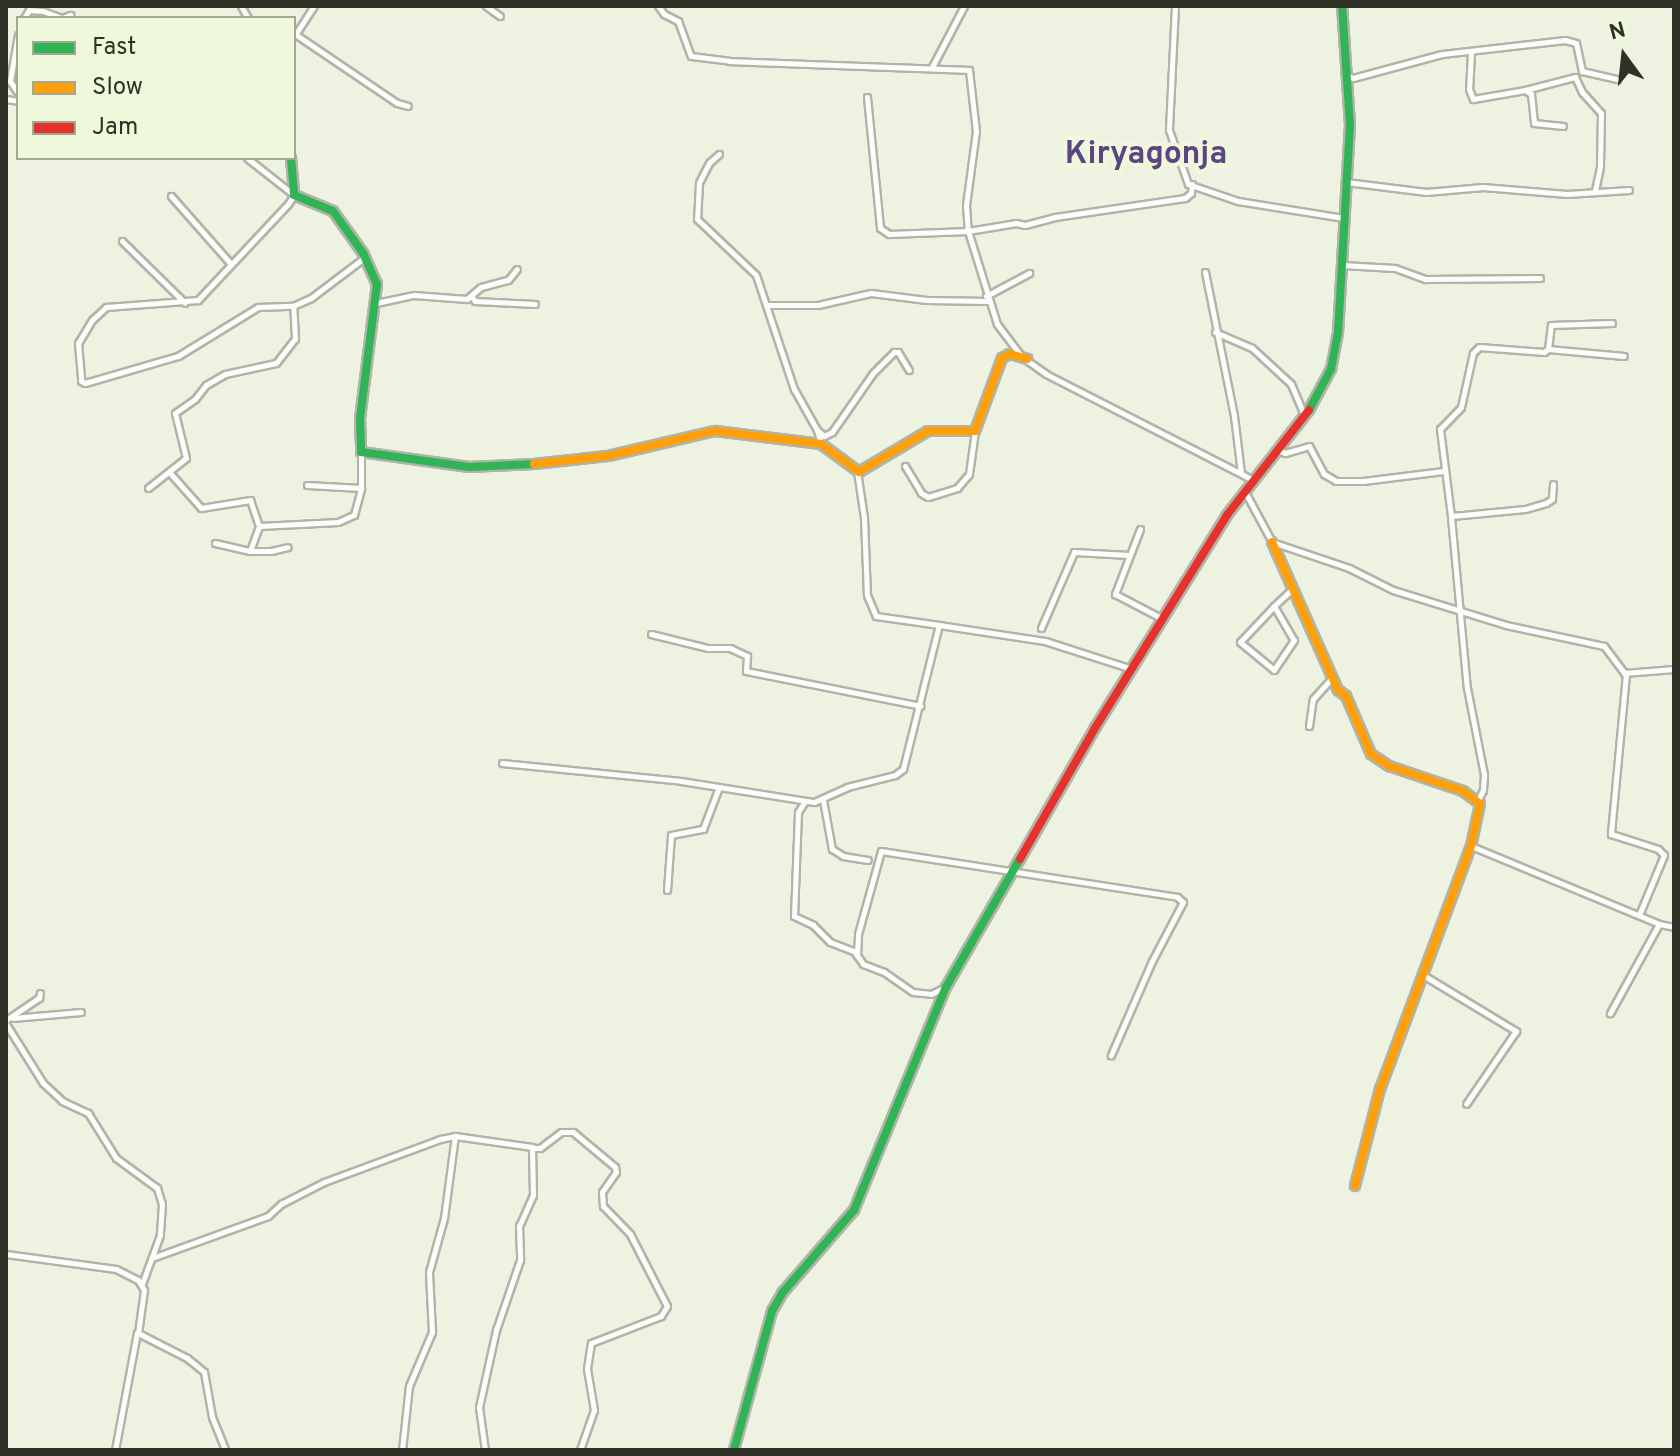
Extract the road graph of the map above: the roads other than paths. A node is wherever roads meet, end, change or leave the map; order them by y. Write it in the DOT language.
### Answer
graph roads {
  1 [pos="314,6"];
  2 [pos="486,6"];
  3 [pos="658,6"];
  4 [pos="964,6"];
  5 [pos="1175,6"];
  6 [pos="1342,6"];
  7 [pos="25,16"];
  8 [pos="57,16"];
  9 [pos="500,16"];
  10 [pos="296,32"];
  11 [pos="296,36"];
  12 [pos="16,46"];
  13 [pos="1471,53"];
  14 [pos="932,67"];
  15 [pos="1346,75"];
  16 [pos="16,76"];
  17 [pos="1617,79"];
  18 [pos="10,81"];
  19 [pos="16,90"];
  20 [pos="1525,90"];
  21 [pos="867,97"];
  22 [pos="408,106"];
  23 [pos="1563,126"];
  24 [pos="719,154"];
  25 [pos="250,160"];
  26 [pos="291,160"];
  27 [pos="1346,182"];
  28 [pos="1192,184"];
  29 [pos="1629,190"];
  30 [pos="1595,191"];
  31 [pos="294,195"];
  32 [pos="171,196"];
  33 [pos="1344,218"];
  34 [pos="968,231"];
  35 [pos="122,241"];
  36 [pos="365,257"];
  37 [pos="230,263"];
  38 [pos="1341,265"];
  39 [pos="517,269"];
  40 [pos="1205,272"];
  41 [pos="1029,273"];
  42 [pos="1540,278"];
  43 [pos="472,296"];
  44 [pos="987,298"];
  45 [pos="186,303"];
  46 [pos="376,303"];
  47 [pos="535,304"];
  48 [pos="768,305"];
  49 [pos="293,306"];
  50 [pos="1612,323"];
  51 [pos="1215,332"];
  52 [pos="1548,349"];
  53 [pos="1624,356"];
  54 [pos="1027,359"];
  55 [pos="909,370"];
  56 [pos="1304,416"];
  57 [pos="817,430"];
  58 [pos="975,431"];
  59 [pos="821,444"];
  60 [pos="1278,450"];
  61 [pos="361,452"];
  62 [pos="905,466"];
  63 [pos="857,471"];
  64 [pos="1443,471"];
  65 [pos="170,473"];
  66 [pos="1241,474"];
  67 [pos="1253,480"];
  68 [pos="1553,484"];
  69 [pos="307,485"];
  70 [pos="148,488"];
  71 [pos="361,488"];
  72 [pos="1245,491"];
  73 [pos="1451,516"];
  74 [pos="259,526"];
  75 [pos="1140,529"];
  76 [pos="1272,542"];
  77 [pos="215,543"];
  78 [pos="288,547"];
  79 [pos="250,551"];
  80 [pos="1129,555"];
  81 [pos="1292,589"];
  82 [pos="1274,606"];
  83 [pos="1460,610"];
  84 [pos="1164,620"];
  85 [pos="939,625"];
  86 [pos="1041,628"];
  87 [pos="651,634"];
  88 [pos="1133,669"];
  89 [pos="1674,669"];
  90 [pos="1626,674"];
  91 [pos="1332,678"];
  92 [pos="921,706"];
  93 [pos="1309,726"];
  94 [pos="502,763"];
  95 [pos="719,787"];
  96 [pos="823,800"];
  97 [pos="1478,800"];
  98 [pos="805,801"];
  99 [pos="1471,846"];
  100 [pos="868,860"];
  101 [pos="1013,870"];
  102 [pos="667,890"];
  103 [pos="1639,915"];
  104 [pos="1659,924"];
  105 [pos="1674,927"];
  106 [pos="857,955"];
  107 [pos="1423,975"];
  108 [pos="946,987"];
  109 [pos="40,993"];
  110 [pos="81,1012"];
  111 [pos="1610,1013"];
  112 [pos="8,1020"];
  113 [pos="1111,1055"];
  114 [pos="1466,1104"];
  115 [pos="455,1136"];
  116 [pos="533,1148"];
  117 [pos="1355,1186"];
  118 [pos="6,1254"];
  119 [pos="152,1258"];
  120 [pos="142,1285"];
  121 [pos="138,1333"];
  122 [pos="115,1450"];
  123 [pos="225,1450"];
  124 [pos="402,1450"];
  125 [pos="485,1450"];
  126 [pos="580,1450"];
  127 [pos="734,1450"];
  1 -- 10 [label="street"];
  2 -- 9 [label="street"];
  3 -- 14 [label="street"];
  4 -- 14 [label="street"];
  5 -- 28 [label="street"];
  6 -- 15 [label="street"];
  7 -- 8 [label="street"];
  11 -- 22 [label="street"];
  12 -- 18 [label="street"];
  13 -- 15 [label="street"];
  13 -- 17 [label="street"];
  13 -- 20 [label="street"];
  14 -- 34 [label="street"];
  15 -- 27 [label="street"];
  16 -- 18 [label="street"];
  18 -- 19 [label="street"];
  20 -- 23 [label="street"];
  20 -- 30 [label="street"];
  21 -- 34 [label="street"];
  24 -- 48 [label="street"];
  25 -- 31 [label="street"];
  26 -- 31 [label="street"];
  27 -- 30 [label="street"];
  27 -- 33 [label="street"];
  28 -- 33 [label="street"];
  28 -- 34 [label="street"];
  29 -- 30 [label="street"];
  31 -- 36 [label="street"];
  31 -- 37 [label="street"];
  32 -- 37 [label="street"];
  33 -- 38 [label="street"];
  34 -- 44 [label="street"];
  35 -- 45 [label="street"];
  36 -- 46 [label="street"];
  36 -- 49 [label="street"];
  37 -- 45 [label="street"];
  38 -- 42 [label="street"];
  38 -- 56 [label="street"];
  39 -- 43 [label="street"];
  40 -- 51 [label="street"];
  41 -- 44 [label="street"];
  43 -- 46 [label="street"];
  43 -- 47 [label="street"];
  44 -- 48 [label="street"];
  44 -- 54 [label="street"];
  45 -- 49 [label="street"];
  46 -- 61 [label="street"];
  48 -- 57 [label="street"];
  49 -- 65 [label="street"];
  50 -- 52 [label="street"];
  51 -- 56 [label="street"];
  51 -- 66 [label="street"];
  52 -- 53 [label="street"];
  52 -- 64 [label="street"];
  54 -- 58 [label="street"];
  54 -- 66 [label="street"];
  55 -- 57 [label="street"];
  56 -- 60 [label="street"];
  57 -- 59 [label="street"];
  58 -- 62 [label="street"];
  58 -- 63 [label="street"];
  59 -- 61 [label="street"];
  59 -- 63 [label="street"];
  60 -- 64 [label="street"];
  60 -- 67 [label="street"];
  61 -- 71 [label="street"];
  63 -- 85 [label="street"];
  64 -- 73 [label="street"];
  65 -- 70 [label="street"];
  65 -- 74 [label="street"];
  66 -- 67 [label="street"];
  67 -- 72 [label="street"];
  68 -- 73 [label="street"];
  69 -- 71 [label="street"];
  71 -- 74 [label="street"];
  72 -- 76 [label="street"];
  72 -- 84 [label="street"];
  73 -- 83 [label="street"];
  74 -- 79 [label="street"];
  75 -- 80 [label="street"];
  76 -- 81 [label="street"];
  76 -- 83 [label="street"];
  77 -- 79 [label="street"];
  78 -- 79 [label="street"];
  80 -- 84 [label="street"];
  80 -- 86 [label="street"];
  81 -- 82 [label="street"];
  81 -- 91 [label="street"];
  82 -- 82 [label="street"];
  83 -- 90 [label="street"];
  83 -- 97 [label="street"];
  84 -- 88 [label="street"];
  85 -- 88 [label="street"];
  85 -- 92 [label="street"];
  87 -- 92 [label="street"];
  88 -- 101 [label="street"];
  89 -- 90 [label="street"];
  90 -- 103 [label="street"];
  91 -- 93 [label="street"];
  91 -- 97 [label="street"];
  92 -- 96 [label="street"];
  94 -- 95 [label="street"];
  95 -- 98 [label="street"];
  95 -- 102 [label="street"];
  96 -- 98 [label="street"];
  96 -- 100 [label="street"];
  97 -- 99 [label="street"];
  98 -- 106 [label="street"];
  99 -- 103 [label="street"];
  99 -- 107 [label="street"];
  101 -- 106 [label="street"];
  101 -- 108 [label="street"];
  101 -- 113 [label="street"];
  103 -- 104 [label="street"];
  104 -- 105 [label="street"];
  104 -- 111 [label="street"];
  106 -- 108 [label="street"];
  107 -- 114 [label="street"];
  107 -- 117 [label="street"];
  108 -- 127 [label="street"];
  109 -- 112 [label="street"];
  110 -- 112 [label="street"];
  112 -- 119 [label="street"];
  115 -- 116 [label="street"];
  115 -- 119 [label="street"];
  115 -- 124 [label="street"];
  116 -- 125 [label="street"];
  116 -- 126 [label="street"];
  118 -- 120 [label="street"];
  119 -- 120 [label="street"];
  120 -- 121 [label="street"];
  121 -- 122 [label="street"];
  121 -- 123 [label="street"];
}
